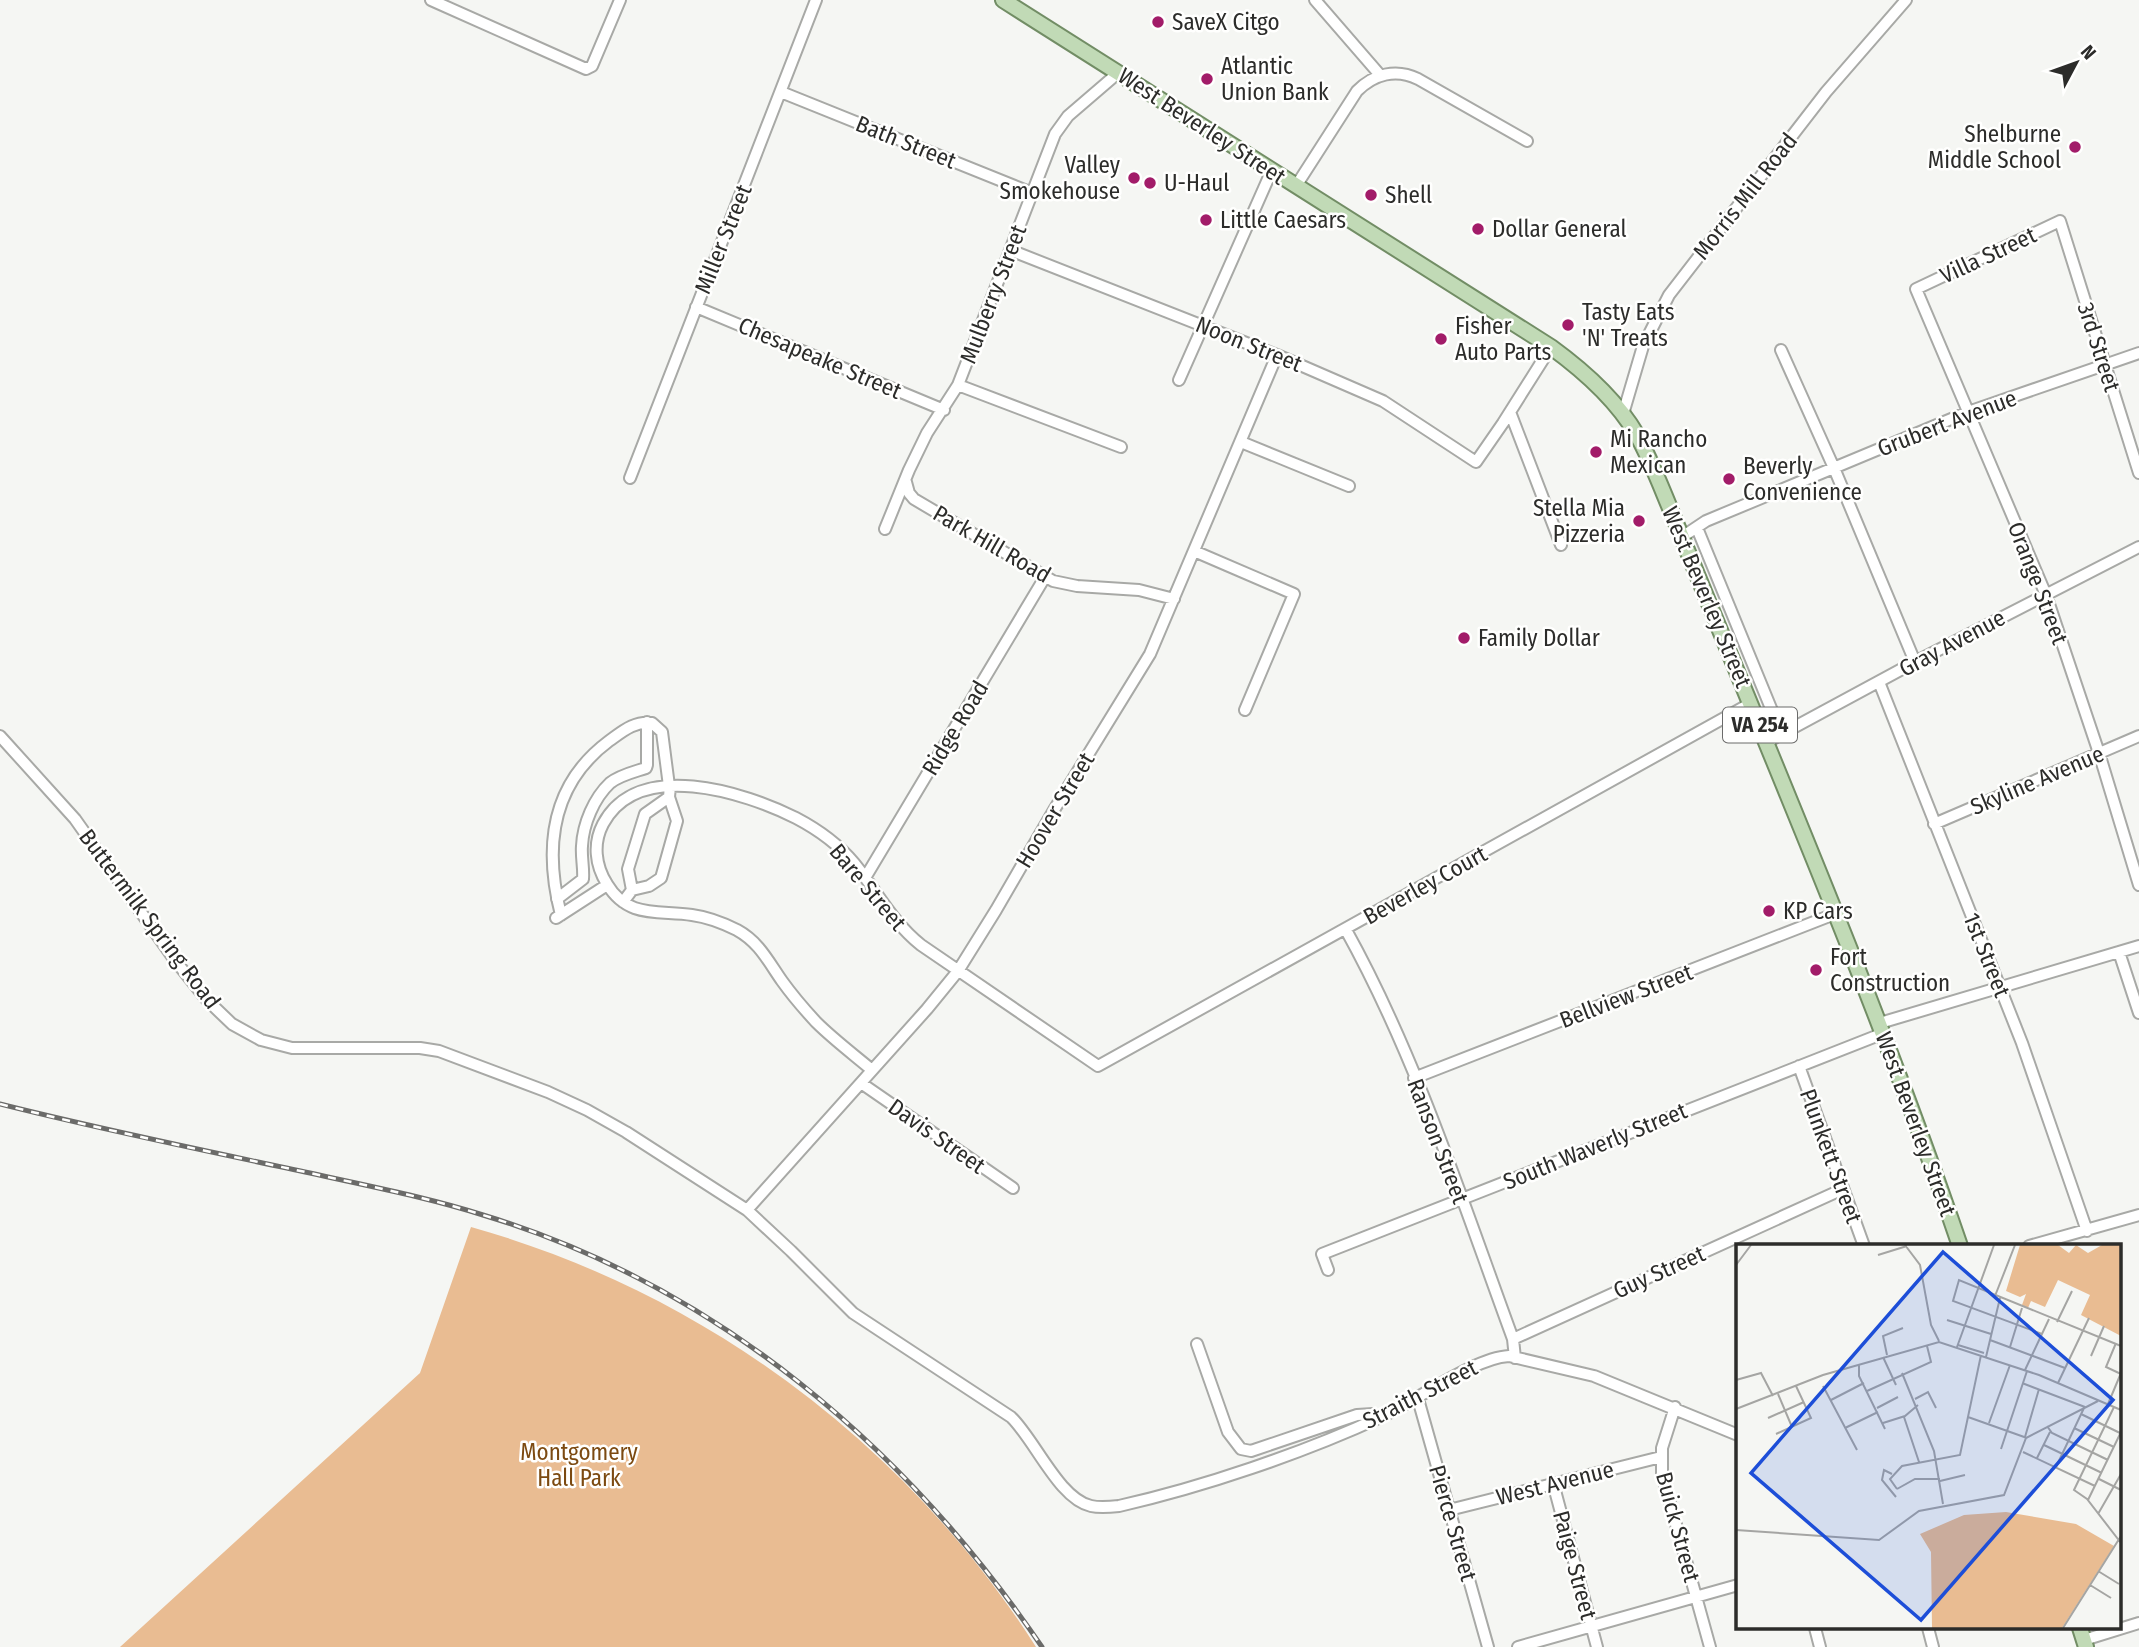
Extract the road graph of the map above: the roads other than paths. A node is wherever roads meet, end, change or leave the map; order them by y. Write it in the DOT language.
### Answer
graph roads {
  1 [pos="431,0"];
  2 [pos="620,0"];
  3 [pos="817,0"];
  4 [pos="1003,0"];
  5 [pos="1315,0"];
  6 [pos="1906,0"];
  7 [pos="450,4"];
  8 [pos="1118,73"];
  9 [pos="1380,75"];
  10 [pos="781,92"];
  11 [pos="1527,141"];
  12 [pos="1272,170"];
  13 [pos="1296,186"];
  14 [pos="1032,193"];
  15 [pos="2060,221"];
  16 [pos="1010,250"];
  17 [pos="1916,289"];
  18 [pos="696,307"];
  19 [pos="1203,325"];
  20 [pos="1551,347"];
  21 [pos="1781,350"];
  22 [pos="2139,353"];
  23 [pos="1277,355"];
  24 [pos="2106,366"];
  25 [pos="1179,380"];
  26 [pos="958,385"];
  27 [pos="944,410"];
  28 [pos="1510,412"];
  29 [pos="1968,412"];
  30 [pos="1623,414"];
  31 [pos="1241,442"];
  32 [pos="1121,447"];
  33 [pos="1834,468"];
  34 [pos="2139,472"];
  35 [pos="630,478"];
  36 [pos="906,482"];
  37 [pos="1349,486"];
  38 [pos="1697,528"];
  39 [pos="885,529"];
  40 [pos="1682,537"];
  41 [pos="1561,545"];
  42 [pos="2139,547"];
  43 [pos="1194,551"];
  44 [pos="1045,577"];
  45 [pos="2046,595"];
  46 [pos="1174,599"];
  47 [pos="1915,662"];
  48 [pos="1879,681"];
  49 [pos="1751,703"];
  50 [pos="1245,710"];
  51 [pos="647,722"];
  52 [pos="1782,735"];
  53 [pos="0,736"];
  54 [pos="2139,736"];
  55 [pos="1767,742"];
  56 [pos="2099,753"];
  57 [pos="669,789"];
  58 [pos="1934,824"];
  59 [pos="865,878"];
  60 [pos="607,885"];
  61 [pos="2139,885"];
  62 [pos="632,890"];
  63 [pos="557,899"];
  64 [pos="623,902"];
  65 [pos="1837,913"];
  66 [pos="1346,930"];
  67 [pos="2139,946"];
  68 [pos="2119,952"];
  69 [pos="958,971"];
  70 [pos="2001,988"];
  71 [pos="2139,1013"];
  72 [pos="1882,1028"];
  73 [pos="1098,1066"];
  74 [pos="1799,1066"];
  75 [pos="872,1070"];
  76 [pos="1414,1078"];
  77 [pos="860,1083"];
  78 [pos="1013,1188"];
  79 [pos="1843,1189"];
  80 [pos="1461,1199"];
  81 [pos="747,1210"];
  82 [pos="2139,1215"];
  83 [pos="2087,1231"];
  84 [pos="1863,1244"];
  85 [pos="1959,1244"];
  86 [pos="2037,1244"];
  87 [pos="1328,1269"];
  88 [pos="1513,1339"];
  89 [pos="1197,1344"];
  90 [pos="1515,1357"];
  91 [pos="1418,1399"];
  92 [pos="1675,1407"];
  93 [pos="1380,1418"];
  94 [pos="1736,1434"];
  95 [pos="1661,1457"];
  96 [pos="1553,1483"];
  97 [pos="1100,1506"];
  98 [pos="1449,1510"];
  99 [pos="1736,1586"];
  100 [pos="1696,1597"];
  101 [pos="2139,1623"];
  102 [pos="1591,1626"];
  103 [pos="2122,1628"];
  104 [pos="1816,1630"];
  105 [pos="1929,1630"];
  106 [pos="2113,1630"];
  107 [pos="2083,1638"];
  108 [pos="1488,1647"];
  109 [pos="1518,1647"];
  110 [pos="1597,1647"];
  111 [pos="1710,1647"];
  112 [pos="1820,1647"];
  113 [pos="1933,1647"];
  1 -- 7 [label="street"];
  2 -- 7 [label="street"];
  3 -- 10 [label="street, Miller Street"];
  4 -- 8 [label="main road, West Beverley Street / VA 254"];
  5 -- 9 [label="street"];
  6 -- 30 [label="street, Morris Mill Road"];
  8 -- 12 [label="main road, West Beverley Street / VA 254"];
  8 -- 14 [label="street, Mulberry Street"];
  9 -- 11 [label="street"];
  9 -- 13 [label="street"];
  10 -- 14 [label="street, Bath Street"];
  10 -- 18 [label="street, Miller Street"];
  12 -- 13 [label="main road, West Beverley Street / VA 254"];
  12 -- 19 [label="street"];
  13 -- 20 [label="main road, West Beverley Street / VA 254"];
  14 -- 16 [label="street, Mulberry Street"];
  15 -- 17 [label="street, Villa Street"];
  15 -- 24 [label="street, 3rd Street"];
  16 -- 19 [label="street, Noon Street"];
  16 -- 26 [label="street, Mulberry Street"];
  17 -- 29 [label="street, Orange Street"];
  18 -- 27 [label="street, Chesapeake Street"];
  18 -- 35 [label="street, Miller Street"];
  19 -- 23 [label="street, Noon Street"];
  19 -- 25 [label="street"];
  20 -- 28 [label="street"];
  20 -- 30 [label="main road, West Beverley Street / VA 254"];
  21 -- 33 [label="street"];
  22 -- 24 [label="street, Grubert Avenue"];
  23 -- 28 [label="street, Noon Street"];
  23 -- 31 [label="street, Hoover Street"];
  24 -- 29 [label="street, Grubert Avenue"];
  24 -- 34 [label="street, 3rd Street"];
  26 -- 27 [label="street, Mulberry Street"];
  26 -- 32 [label="street"];
  27 -- 36 [label="street, Mulberry Street"];
  28 -- 41 [label="street"];
  29 -- 33 [label="street, Grubert Avenue"];
  29 -- 45 [label="street, Orange Street"];
  30 -- 40 [label="main road, West Beverley Street / VA 254"];
  31 -- 37 [label="street"];
  31 -- 43 [label="street, Hoover Street"];
  33 -- 38 [label="street, Grubert Avenue"];
  33 -- 47 [label="street"];
  36 -- 39 [label="street, Mulberry Street"];
  36 -- 44 [label="street, Park Hill Road"];
  38 -- 40 [label="street, Grubert Avenue"];
  38 -- 52 [label="street, West Beverley Street"];
  40 -- 49 [label="main road, West Beverley Street / VA 254"];
  42 -- 45 [label="street, Gray Avenue"];
  43 -- 46 [label="street, Hoover Street"];
  43 -- 50 [label="street"];
  44 -- 46 [label="street, Park Hill Road"];
  44 -- 59 [label="street, Ridge Road"];
  45 -- 47 [label="street, Gray Avenue"];
  45 -- 56 [label="street, Orange Street"];
  46 -- 69 [label="street, Hoover Street"];
  47 -- 48 [label="street, Gray Avenue"];
  48 -- 52 [label="street, Gray Avenue"];
  48 -- 58 [label="street, 1st Street"];
  49 -- 55 [label="main road, West Beverley Street / VA 254"];
  49 -- 66 [label="street, Beverley Court"];
  51 -- 57 [label="street"];
  51 -- 63 [label="street"];
  51 -- 63 [label="street"];
  52 -- 55 [label="street, Gray Avenue"];
  53 -- 81 [label="street, Buttermilk Spring Road"];
  54 -- 56 [label="street, Skyline Avenue"];
  55 -- 65 [label="main road, West Beverley Street / VA 254"];
  56 -- 58 [label="street, Skyline Avenue"];
  56 -- 61 [label="street, Orange Street"];
  57 -- 59 [label="street, Bare Street"];
  57 -- 60 [label="street, Bare Street"];
  57 -- 62 [label="street"];
  57 -- 62 [label="street"];
  58 -- 70 [label="street, 1st Street"];
  59 -- 69 [label="street, Bare Street"];
  60 -- 63 [label="street"];
  60 -- 64 [label="street"];
  62 -- 64 [label="street"];
  64 -- 75 [label="street"];
  65 -- 72 [label="main road, West Beverley Street / VA 254"];
  65 -- 76 [label="street, Bellview Street"];
  66 -- 73 [label="street, Beverley Court"];
  66 -- 76 [label="street, Ranson Street"];
  67 -- 68 [label="street, South Waverly Street"];
  68 -- 70 [label="street, South Waverly Street"];
  68 -- 71 [label="street"];
  69 -- 73 [label="street, Bare Street"];
  69 -- 75 [label="street, Hoover Street"];
  70 -- 72 [label="street, South Waverly Street"];
  70 -- 83 [label="street, 1st Street"];
  72 -- 74 [label="street, South Waverly Street"];
  72 -- 85 [label="main road, West Beverley Street / VA 254"];
  74 -- 79 [label="street, Plunkett Street"];
  74 -- 80 [label="street, South Waverly Street"];
  75 -- 77 [label="street, Hoover Street"];
  76 -- 80 [label="street, Ranson Street"];
  77 -- 78 [label="street, Davis Street"];
  77 -- 81 [label="street, Hoover Street"];
  79 -- 84 [label="street, Plunkett Street"];
  79 -- 88 [label="street, Guy Street"];
  80 -- 87 [label="street, South Waverly Street"];
  80 -- 88 [label="street, Ranson Street"];
  81 -- 97 [label="street, Buttermilk Spring Road"];
  82 -- 83 [label="street"];
  83 -- 86 [label="street"];
  88 -- 90 [label="street, Ranson Street"];
  89 -- 93 [label="street"];
  90 -- 91 [label="street, Straith Street"];
  90 -- 92 [label="street, Straith Street"];
  91 -- 93 [label="street, Straith Street"];
  91 -- 98 [label="street, Pierce Street"];
  92 -- 94 [label="street, Straith Street"];
  92 -- 95 [label="street, Buick Street"];
  93 -- 97 [label="street, Straith Street"];
  95 -- 96 [label="street, West Avenue"];
  95 -- 100 [label="street, Buick Street"];
  96 -- 98 [label="street, West Avenue"];
  96 -- 102 [label="street, Paige Street"];
  98 -- 108 [label="street, Pierce Street"];
  99 -- 100 [label="street"];
  100 -- 102 [label="street"];
  100 -- 111 [label="street, Buick Street"];
  101 -- 103 [label="street"];
  102 -- 109 [label="street"];
  102 -- 110 [label="street, Paige Street"];
  104 -- 112 [label="street"];
  105 -- 113 [label="street"];
  106 -- 107 [label="street"];
}
